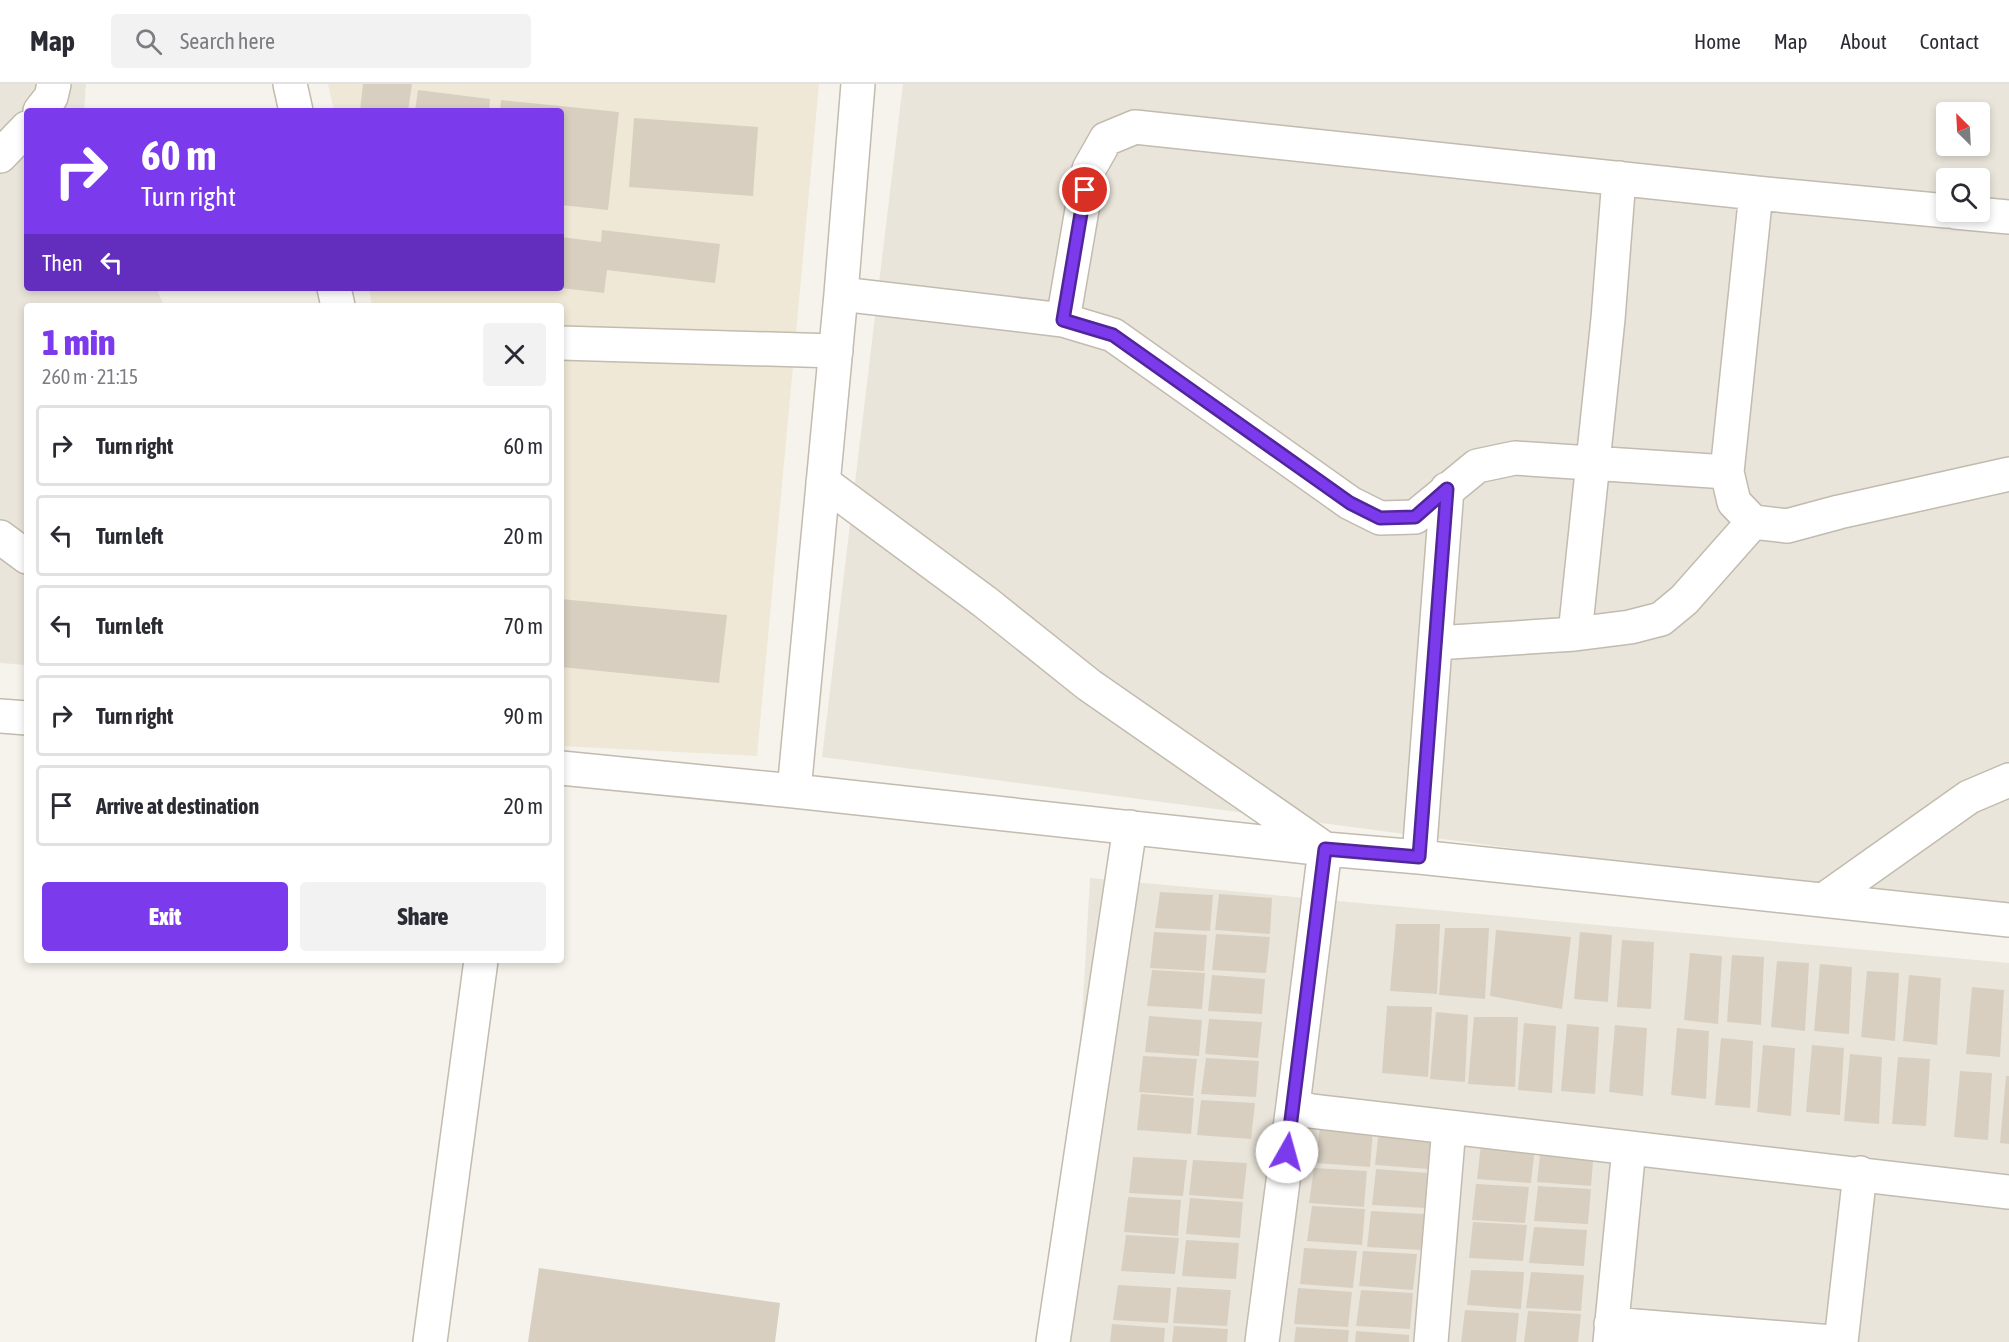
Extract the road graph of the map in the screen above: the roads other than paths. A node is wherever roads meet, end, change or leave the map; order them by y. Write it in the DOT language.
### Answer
graph roads {
  1 [pos="54,84"];
  2 [pos="290,84"];
  3 [pos="858,84"];
  4 [pos="42,108"];
  5 [pos="295,108"];
  6 [pos="24,131"];
  7 [pos="0,156"];
  8 [pos="1619,178"];
  9 [pos="1756,193"];
  10 [pos="1936,210"];
  11 [pos="1990,215"];
  12 [pos="2009,217"];
  13 [pos="841,294"];
  14 [pos="1063,320"];
  15 [pos="564,342"];
  16 [pos="836,351"];
  17 [pos="1593,463"];
  18 [pos="1727,472"];
  19 [pos="2009,474"];
  20 [pos="823,482"];
  21 [pos="1447,489"];
  22 [pos="1753,522"];
  23 [pos="0,537"];
  24 [pos="24,555"];
  25 [pos="1575,634"];
  26 [pos="1436,643"];
  27 [pos="0,716"];
  28 [pos="24,718"];
  29 [pos="564,768"];
  30 [pos="2009,780"];
  31 [pos="794,791"];
  32 [pos="1130,827"];
  33 [pos="1325,849"];
  34 [pos="1419,857"];
  35 [pos="1825,899"];
  36 [pos="2009,920"];
  37 [pos="481,963"];
  38 [pos="1293,1104"];
  39 [pos="1449,1127"];
  40 [pos="1629,1148"];
  41 [pos="1860,1173"];
  42 [pos="2009,1192"];
  43 [pos="1610,1333"];
  44 [pos="430,1342"];
  45 [pos="1053,1342"];
  46 [pos="1262,1342"];
  47 [pos="1431,1342"];
  48 [pos="1832,1342"];
  49 [pos="1841,1342"];
  1 -- 4 [label="street"];
  2 -- 5 [label="street"];
  3 -- 13 [label="street"];
  6 -- 7 [label="street"];
  8 -- 9 [label="street"];
  8 -- 14 [label="street"];
  8 -- 17 [label="street"];
  9 -- 10 [label="street"];
  9 -- 18 [label="street"];
  11 -- 12 [label="street"];
  13 -- 14 [label="street"];
  13 -- 16 [label="street"];
  14 -- 21 [label="street"];
  15 -- 16 [label="street"];
  16 -- 20 [label="street"];
  17 -- 18 [label="street"];
  17 -- 21 [label="street"];
  17 -- 25 [label="street"];
  18 -- 22 [label="street"];
  19 -- 22 [label="street"];
  20 -- 31 [label="street"];
  20 -- 33 [label="street"];
  21 -- 26 [label="street"];
  22 -- 25 [label="street"];
  23 -- 24 [label="street"];
  25 -- 26 [label="street"];
  26 -- 34 [label="street"];
  27 -- 28 [label="street"];
  29 -- 31 [label="street"];
  30 -- 35 [label="street"];
  31 -- 32 [label="street"];
  32 -- 33 [label="street"];
  32 -- 45 [label="street"];
  33 -- 34 [label="street"];
  33 -- 38 [label="street"];
  34 -- 35 [label="street"];
  35 -- 36 [label="street"];
  37 -- 44 [label="street"];
  38 -- 39 [label="street"];
  38 -- 46 [label="street"];
  39 -- 40 [label="street"];
  39 -- 47 [label="street"];
  40 -- 41 [label="street"];
  40 -- 43 [label="street"];
  41 -- 42 [label="street"];
  41 -- 49 [label="street"];
  43 -- 48 [label="street"];
}
